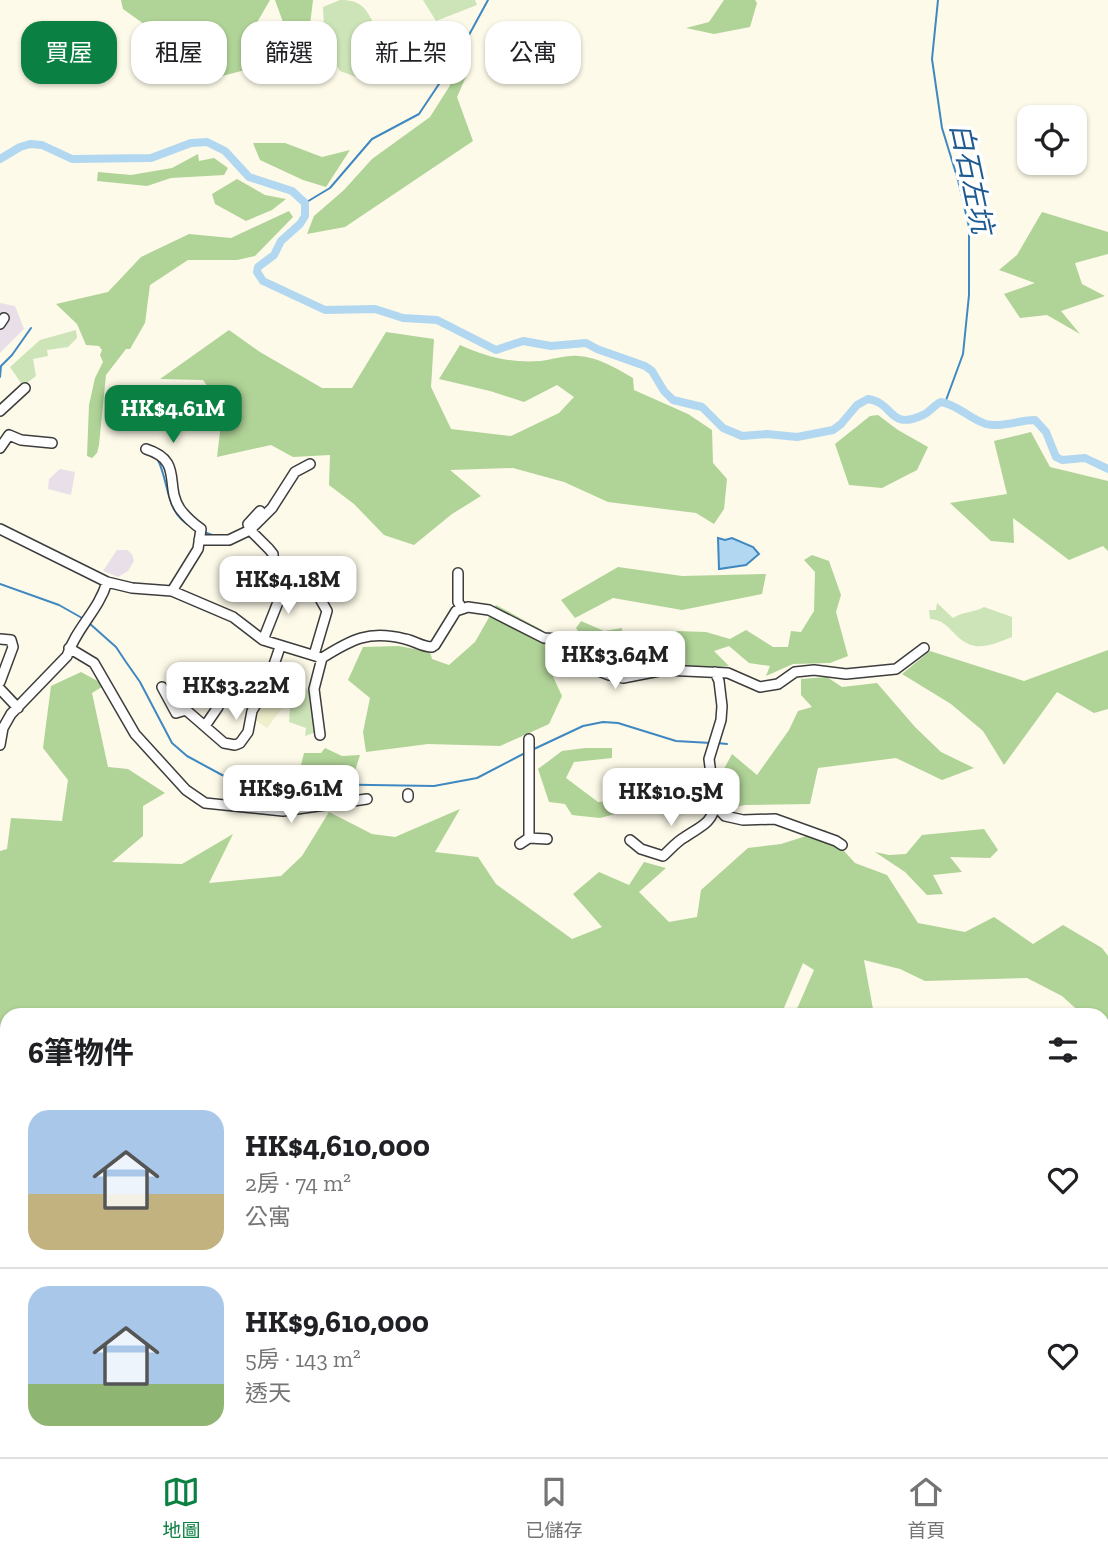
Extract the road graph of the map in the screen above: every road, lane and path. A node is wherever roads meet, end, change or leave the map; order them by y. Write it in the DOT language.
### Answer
graph roads {
  1 [pos="24,388"];
  2 [pos="0,411"];
  3 [pos="52,443"];
  4 [pos="0,448"];
  5 [pos="146,449"];
  6 [pos="310,464"];
  7 [pos="260,511"];
  8 [pos="0,528"];
  9 [pos="249,528"];
  10 [pos="200,534"];
  11 [pos="458,573"];
  12 [pos="107,582"];
  13 [pos="286,582"];
  14 [pos="172,591"];
  15 [pos="462,608"];
  16 [pos="0,639"];
  17 [pos="263,640"];
  18 [pos="280,647"];
  19 [pos="69,648"];
  20 [pos="923,648"];
  21 [pos="318,656"];
  22 [pos="715,673"];
  23 [pos="179,676"];
  24 [pos="0,682"];
  25 [pos="162,687"];
  26 [pos="0,689"];
  27 [pos="18,708"];
  28 [pos="205,726"];
  29 [pos="320,735"];
  30 [pos="529,741"];
  31 [pos="0,745"];
  32 [pos="367,799"];
  33 [pos="715,805"];
  34 [pos="547,839"];
  35 [pos="630,840"];
  36 [pos="842,845"];
  1 -- 2 [label="street"];
  3 -- 4 [label="street"];
  5 -- 10 [label="street"];
  6 -- 9 [label="street"];
  7 -- 9 [label="street"];
  8 -- 12 [label="street"];
  9 -- 10 [label="street"];
  9 -- 13 [label="street"];
  10 -- 14 [label="street"];
  11 -- 15 [label="street"];
  12 -- 14 [label="street"];
  12 -- 19 [label="street"];
  13 -- 17 [label="street"];
  13 -- 21 [label="street"];
  14 -- 17 [label="street"];
  15 -- 21 [label="street"];
  15 -- 22 [label="street"];
  16 -- 24 [label="street"];
  17 -- 18 [label="street"];
  18 -- 21 [label="street"];
  18 -- 28 [label="street"];
  19 -- 27 [label="street"];
  19 -- 32 [label="street"];
  20 -- 22 [label="street"];
  21 -- 29 [label="street"];
  22 -- 33 [label="street"];
  23 -- 28 [label="street"];
  25 -- 28 [label="street"];
  26 -- 27 [label="street"];
  27 -- 31 [label="street"];
  30 -- 34 [label="street"];
  33 -- 35 [label="street"];
  33 -- 36 [label="street"];
}
